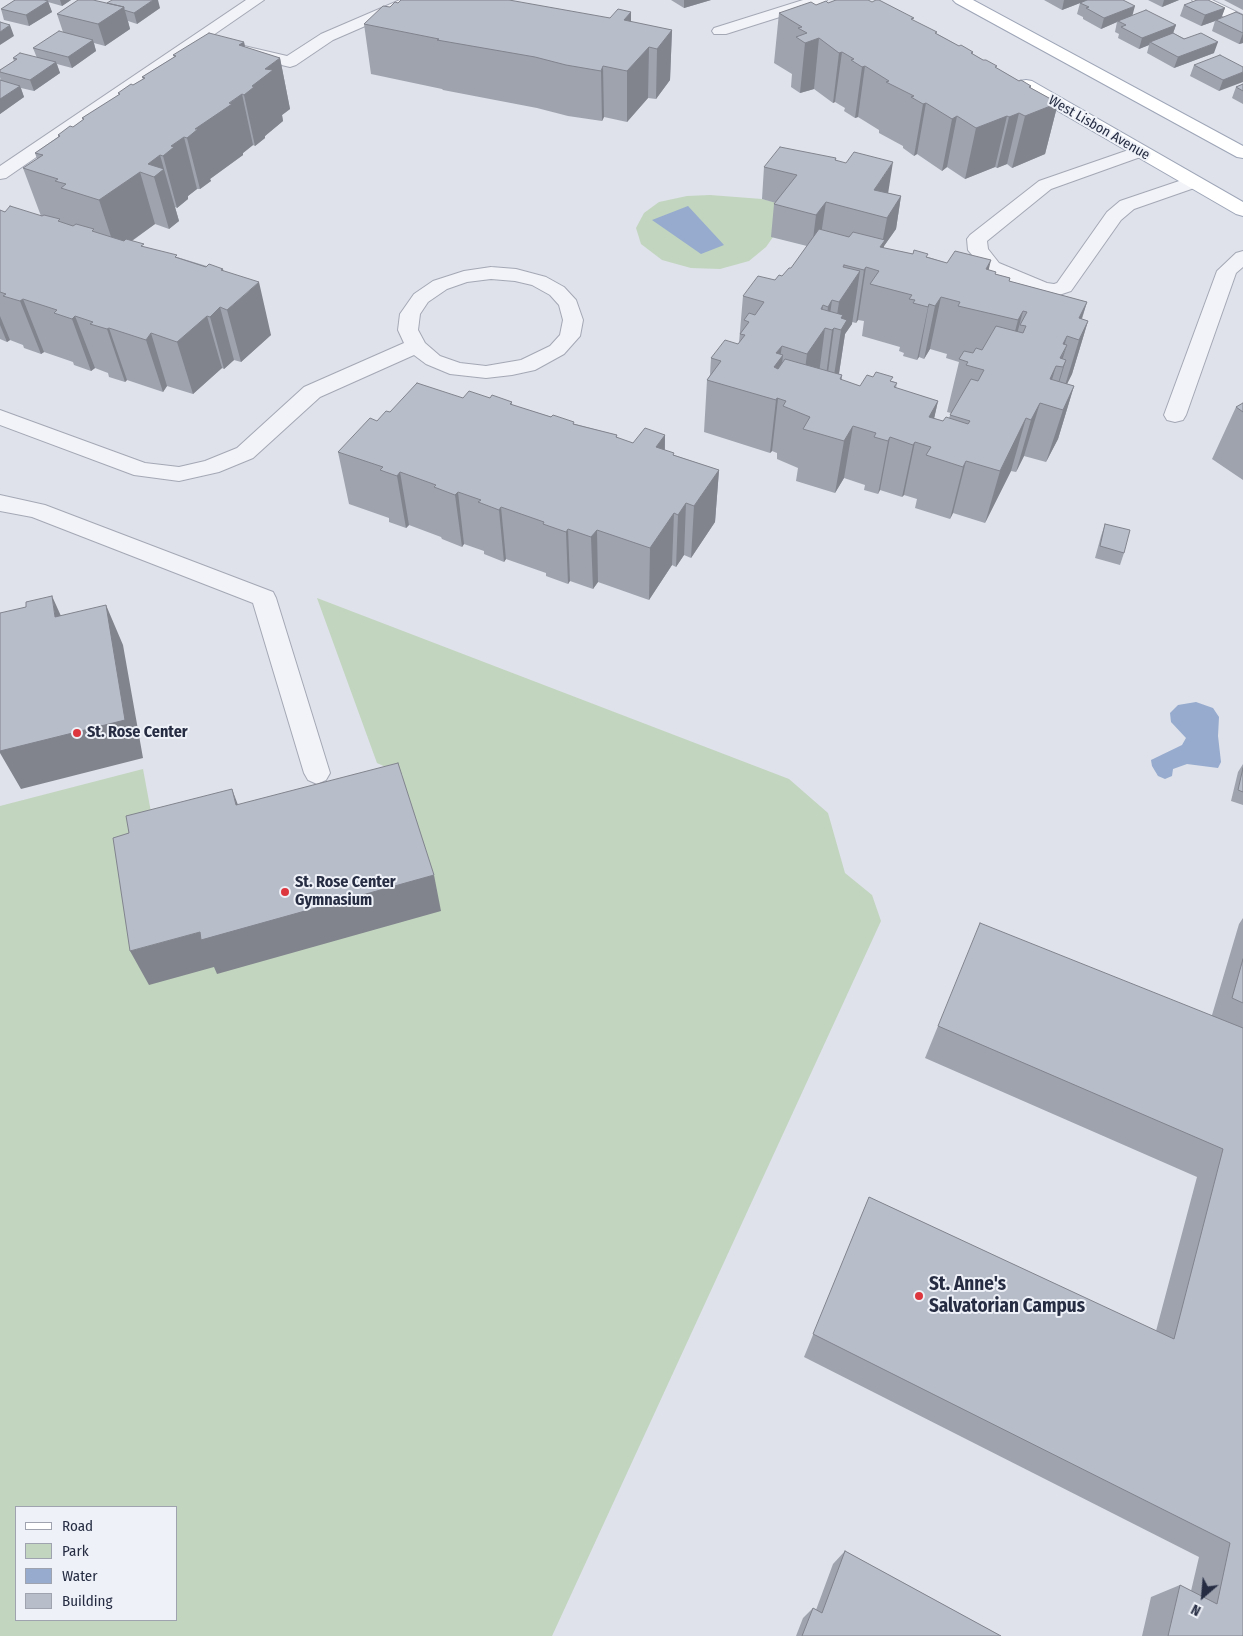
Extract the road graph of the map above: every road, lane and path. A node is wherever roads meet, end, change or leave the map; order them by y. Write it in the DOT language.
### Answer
graph roads {
  1 [pos="256,0"];
  2 [pos="413,0"];
  3 [pos="819,0"];
  4 [pos="961,0"];
  5 [pos="1200,0"];
  6 [pos="1243,21"];
  7 [pos="720,31"];
  8 [pos="198,40"];
  9 [pos="1013,78"];
  10 [pos="1140,151"];
  11 [pos="1243,154"];
  12 [pos="0,174"];
  13 [pos="1194,182"];
  14 [pos="1243,210"];
  15 [pos="1243,257"];
  16 [pos="416,346"];
  17 [pos="1175,415"];
  18 [pos="0,418"];
  19 [pos="0,503"];
  20 [pos="317,773"];
  1 -- 8 [label="street"];
  2 -- 8 [label="street"];
  3 -- 7 [label="street"];
  4 -- 11 [label="main road"];
  5 -- 6 [label="street"];
  8 -- 12 [label="street"];
  9 -- 10 [label="main road, West Lisbon Avenue"];
  10 -- 13 [label="main road, West Lisbon Avenue"];
  10 -- 13 [label="street"];
  13 -- 14 [label="main road, West Lisbon Avenue"];
  15 -- 17 [label="street"];
  16 -- 16 [label="street"];
  16 -- 18 [label="street"];
  19 -- 20 [label="street"];
}
